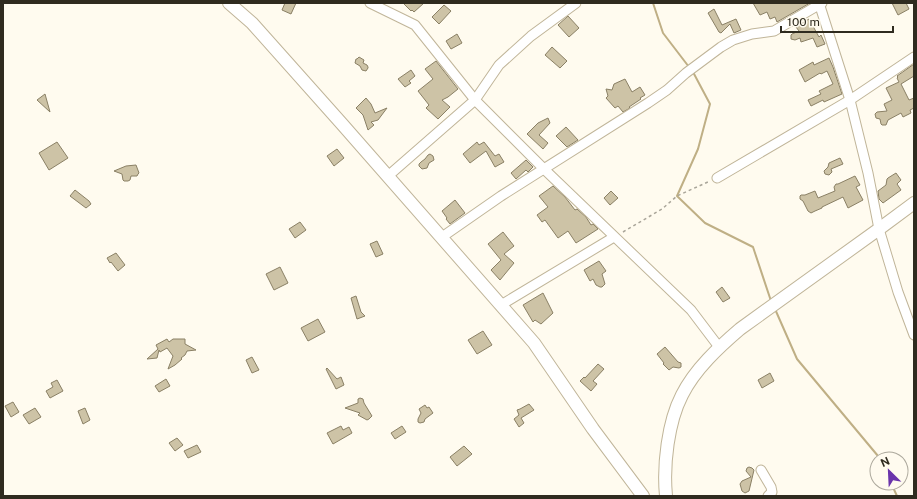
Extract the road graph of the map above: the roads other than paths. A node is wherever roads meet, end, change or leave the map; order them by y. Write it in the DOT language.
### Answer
graph roads {
  1 [pos="229,3"];
  2 [pos="370,3"];
  3 [pos="576,3"];
  4 [pos="820,4"];
  5 [pos="914,57"];
  6 [pos="475,100"];
  7 [pos="850,100"];
  8 [pos="544,170"];
  9 [pos="388,176"];
  10 [pos="717,178"];
  11 [pos="914,203"];
  12 [pos="879,229"];
  13 [pos="442,237"];
  14 [pos="614,237"];
  15 [pos="502,305"];
  16 [pos="914,333"];
  17 [pos="719,347"];
  18 [pos="761,470"];
  19 [pos="643,496"];
  20 [pos="666,496"];
  21 [pos="768,496"];
  1 -- 9 [label="street"];
  2 -- 6 [label="street"];
  3 -- 6 [label="street"];
  4 -- 7 [label="street"];
  4 -- 8 [label="street"];
  5 -- 7 [label="street"];
  6 -- 8 [label="street"];
  6 -- 9 [label="street"];
  7 -- 10 [label="street"];
  7 -- 12 [label="street"];
  8 -- 13 [label="street"];
  8 -- 14 [label="street"];
  9 -- 13 [label="street"];
  11 -- 12 [label="street"];
  12 -- 16 [label="street"];
  12 -- 17 [label="street"];
  13 -- 15 [label="street"];
  14 -- 15 [label="street"];
  14 -- 17 [label="street"];
  15 -- 19 [label="street"];
  17 -- 20 [label="street"];
  18 -- 21 [label="street"];
}
